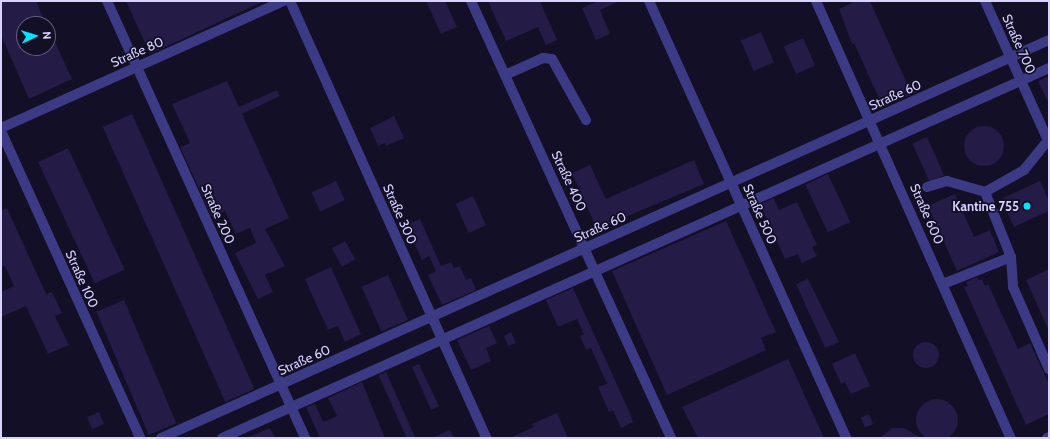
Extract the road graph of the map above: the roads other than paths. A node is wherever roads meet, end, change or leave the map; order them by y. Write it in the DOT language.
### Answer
graph roads {
  1 [pos="107,1"];
  2 [pos="284,1"];
  3 [pos="290,1"];
  4 [pos="471,1"];
  5 [pos="649,1"];
  6 [pos="816,1"];
  7 [pos="985,1"];
  8 [pos="1049,40"];
  9 [pos="1011,57"];
  10 [pos="137,67"];
  11 [pos="1049,68"];
  12 [pos="506,75"];
  13 [pos="1021,80"];
  14 [pos="586,120"];
  15 [pos="871,120"];
  16 [pos="1,128"];
  17 [pos="1,131"];
  18 [pos="1048,141"];
  19 [pos="881,143"];
  20 [pos="732,182"];
  21 [pos="927,187"];
  22 [pos="985,192"];
  23 [pos="742,205"];
  24 [pos="585,248"];
  25 [pos="1011,257"];
  26 [pos="595,270"];
  27 [pos="943,284"];
  28 [pos="433,316"];
  29 [pos="443,339"];
  30 [pos="1049,370"];
  31 [pos="281,384"];
  32 [pos="291,407"];
  33 [pos="140,438"];
  34 [pos="161,438"];
  35 [pos="222,438"];
  36 [pos="305,438"];
  37 [pos="486,438"];
  38 [pos="671,438"];
  39 [pos="846,438"];
  40 [pos="1011,438"];
  1 -- 10 [label="street, Straße 200"];
  2 -- 10 [label="street, Straße 80"];
  3 -- 28 [label="street, Straße 300"];
  4 -- 12 [label="street, Straße 400"];
  5 -- 20 [label="street, Straße 500"];
  6 -- 15 [label="street, Straße 600"];
  7 -- 9 [label="street, Straße 700"];
  8 -- 9 [label="street, Straße 60"];
  9 -- 13 [label="street, Straße 700"];
  9 -- 15 [label="street, Straße 60"];
  10 -- 16 [label="street, Straße 80"];
  10 -- 31 [label="street, Straße 200"];
  11 -- 13 [label="street"];
  12 -- 14 [label="street"];
  12 -- 24 [label="street, Straße 400"];
  13 -- 18 [label="street, Straße 700"];
  13 -- 19 [label="street"];
  15 -- 19 [label="street, Straße 600"];
  15 -- 20 [label="street, Straße 60"];
  17 -- 33 [label="street, Straße 100"];
  18 -- 22 [label="street"];
  19 -- 23 [label="street"];
  19 -- 27 [label="street, Straße 600"];
  20 -- 23 [label="street, Straße 500"];
  20 -- 24 [label="street, Straße 60"];
  21 -- 22 [label="street"];
  22 -- 25 [label="street"];
  23 -- 26 [label="street"];
  23 -- 39 [label="street, Straße 500"];
  24 -- 26 [label="street, Straße 400"];
  24 -- 28 [label="street, Straße 60"];
  25 -- 27 [label="street"];
  25 -- 30 [label="street"];
  26 -- 29 [label="street"];
  26 -- 38 [label="street, Straße 400"];
  27 -- 40 [label="street, Straße 600"];
  28 -- 29 [label="street, Straße 300"];
  28 -- 31 [label="street, Straße 60"];
  29 -- 32 [label="street"];
  29 -- 37 [label="street, Straße 300"];
  31 -- 32 [label="street, Straße 200"];
  31 -- 34 [label="street, Straße 60"];
  32 -- 35 [label="street"];
  32 -- 36 [label="street, Straße 200"];
}
